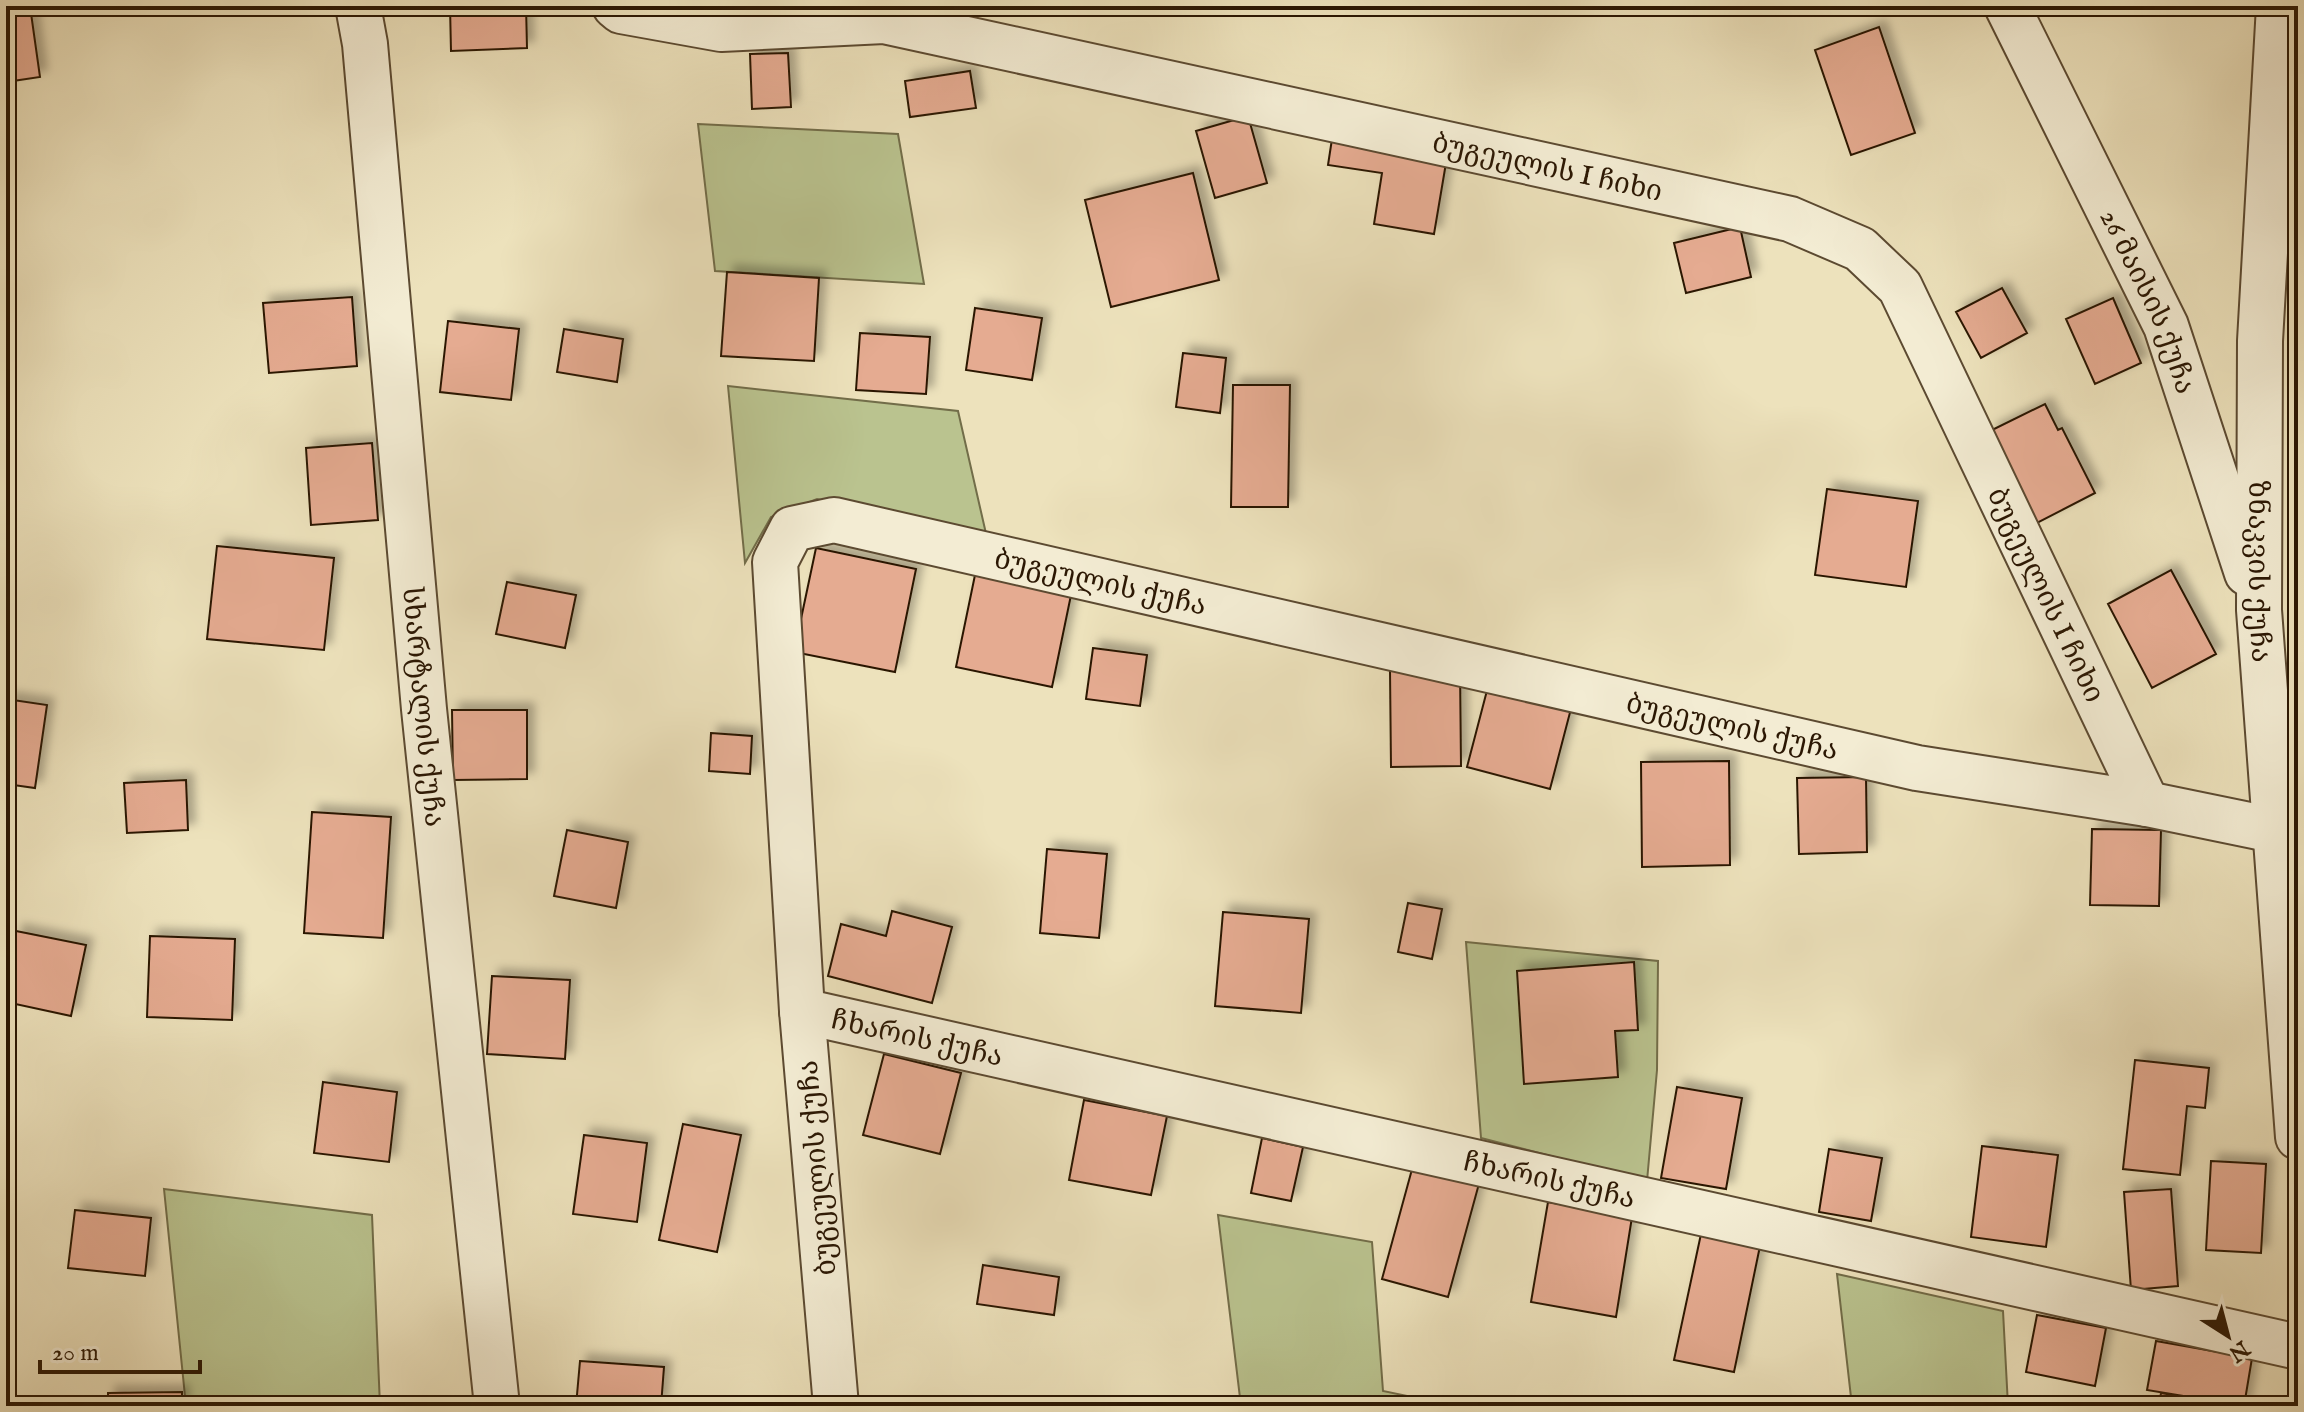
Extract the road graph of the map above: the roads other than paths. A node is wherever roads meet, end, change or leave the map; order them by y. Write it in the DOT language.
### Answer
graph roads {
  1 [pos="358,6"];
  2 [pos="615,6"];
  3 [pos="2007,6"];
  4 [pos="2279,6"];
  5 [pos="2279,344"];
  6 [pos="2259,610"];
  7 [pos="2147,804"];
  8 [pos="2286,832"];
  9 [pos="802,1011"];
  10 [pos="2298,1137"];
  11 [pos="2298,1347"];
  12 [pos="497,1406"];
  13 [pos="836,1406"];
  1 -- 12 [label="street, სხარტალის ქუჩა"];
  2 -- 7 [label="street, ბუგეულის I ჩიხი"];
  3 -- 6 [label="street, 26 მაისის ქუჩა"];
  4 -- 5 [label="street, ზნაკვის ქუჩა"];
  5 -- 6 [label="street, ზნაკვის ქუჩა"];
  6 -- 8 [label="street, ზნაკვის ქუჩა"];
  7 -- 8 [label="street, ბუგეულის ქუჩა"];
  7 -- 9 [label="street, ბუგეულის ქუჩა"];
  8 -- 10 [label="street, ზნაკვის ქუჩა"];
  9 -- 11 [label="street, ჩხარის ქუჩა"];
  9 -- 13 [label="street, ბუგეულის ქუჩა"];
}
